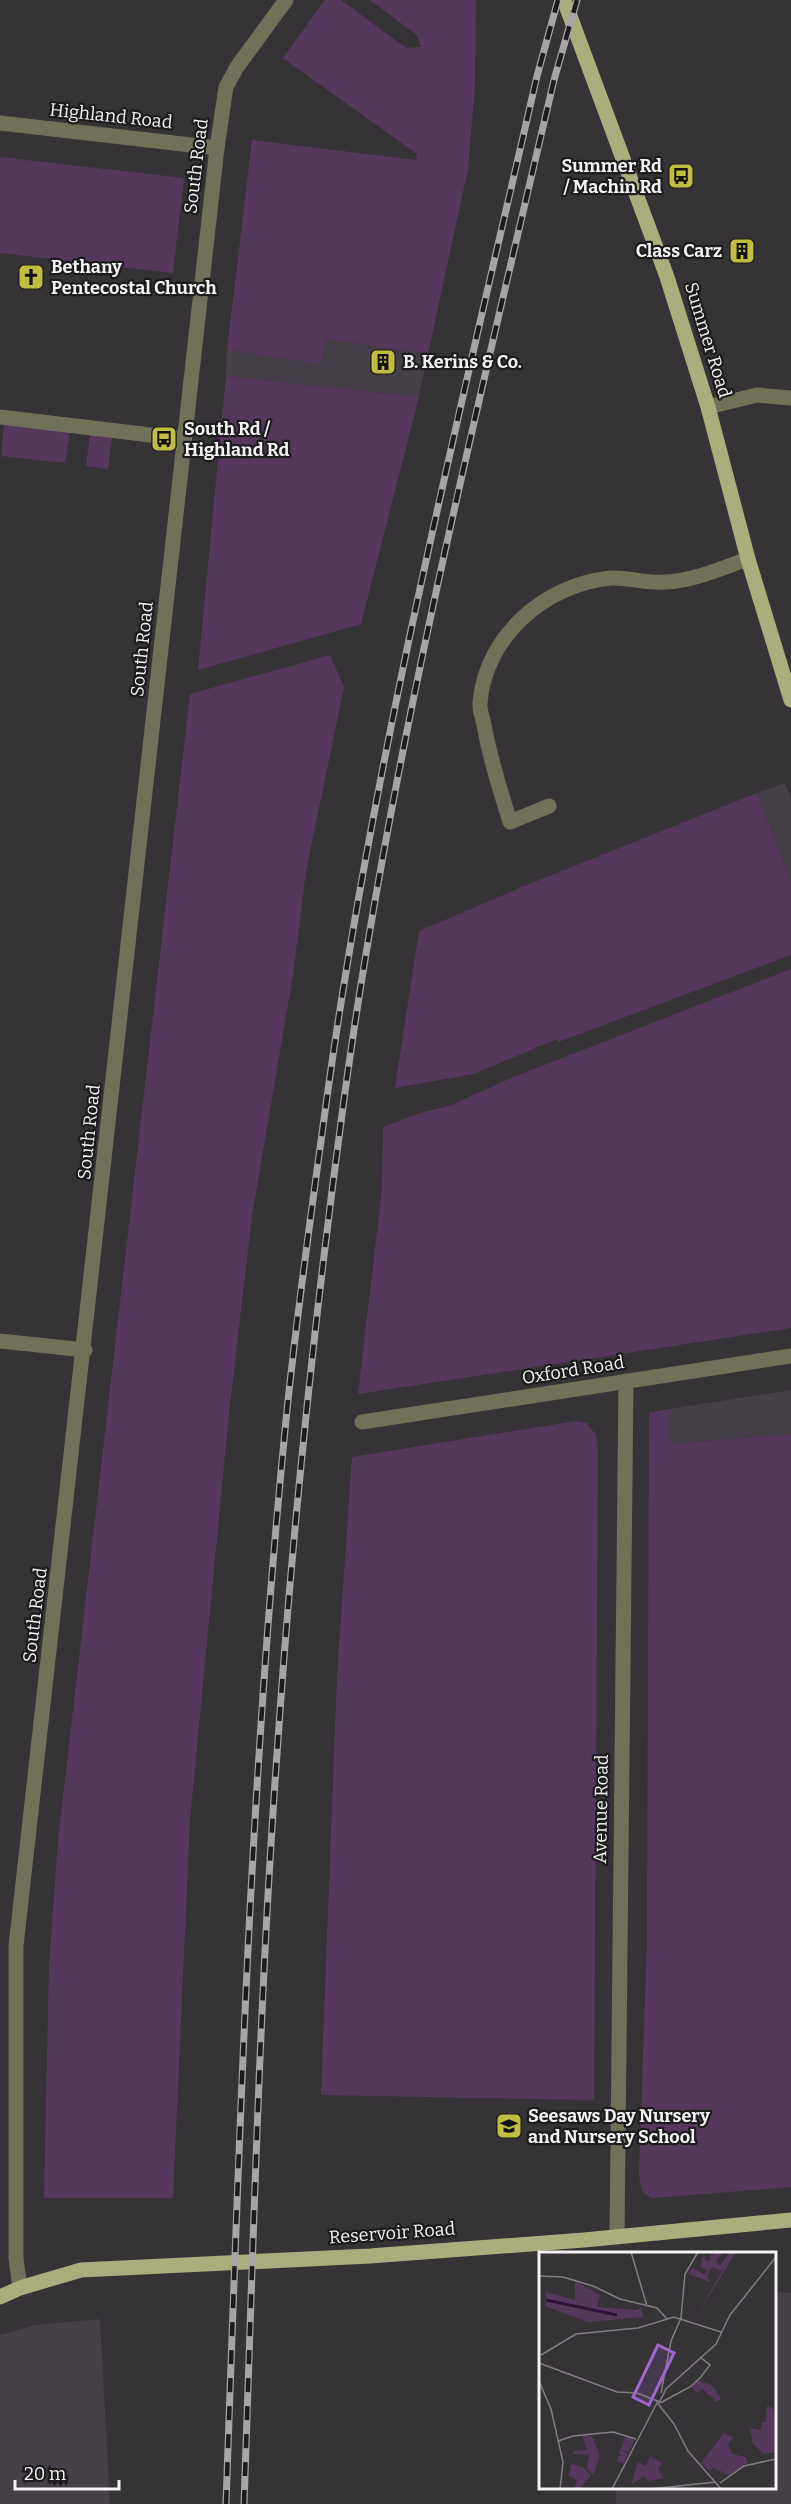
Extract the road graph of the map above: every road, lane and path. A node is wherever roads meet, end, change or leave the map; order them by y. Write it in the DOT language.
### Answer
graph roads {
  1 [pos="286,0"];
  2 [pos="564,0"];
  3 [pos="0,123"];
  4 [pos="217,148"];
  5 [pos="791,398"];
  6 [pos="708,406"];
  7 [pos="0,417"];
  8 [pos="184,439"];
  9 [pos="748,559"];
  10 [pos="791,700"];
  11 [pos="549,806"];
  12 [pos="0,1341"];
  13 [pos="85,1350"];
  14 [pos="791,1356"];
  15 [pos="626,1381"];
  16 [pos="362,1422"];
  17 [pos="0,1945"];
  18 [pos="16,1946"];
  19 [pos="791,2220"];
  20 [pos="617,2237"];
  21 [pos="20,2288"];
  22 [pos="0,2297"];
  1 -- 4 [label="street, South Road"];
  2 -- 6 [label="main road, Summer Road"];
  3 -- 4 [label="street, Highland Road"];
  4 -- 8 [label="street, South Road"];
  5 -- 6 [label="street"];
  6 -- 9 [label="main road, Summer Road"];
  7 -- 8 [label="street"];
  8 -- 13 [label="street, South Road"];
  9 -- 10 [label="main road, Summer Road"];
  9 -- 11 [label="street"];
  12 -- 13 [label="street"];
  13 -- 18 [label="street, South Road"];
  14 -- 15 [label="street, Oxford Road"];
  15 -- 16 [label="street, Oxford Road"];
  15 -- 20 [label="street, Avenue Road"];
  17 -- 18 [label="street"];
  18 -- 21 [label="street, South Road"];
  19 -- 20 [label="main road, Reservoir Road"];
  20 -- 21 [label="main road, Reservoir Road"];
  21 -- 22 [label="main road, Reservoir Road"];
}
